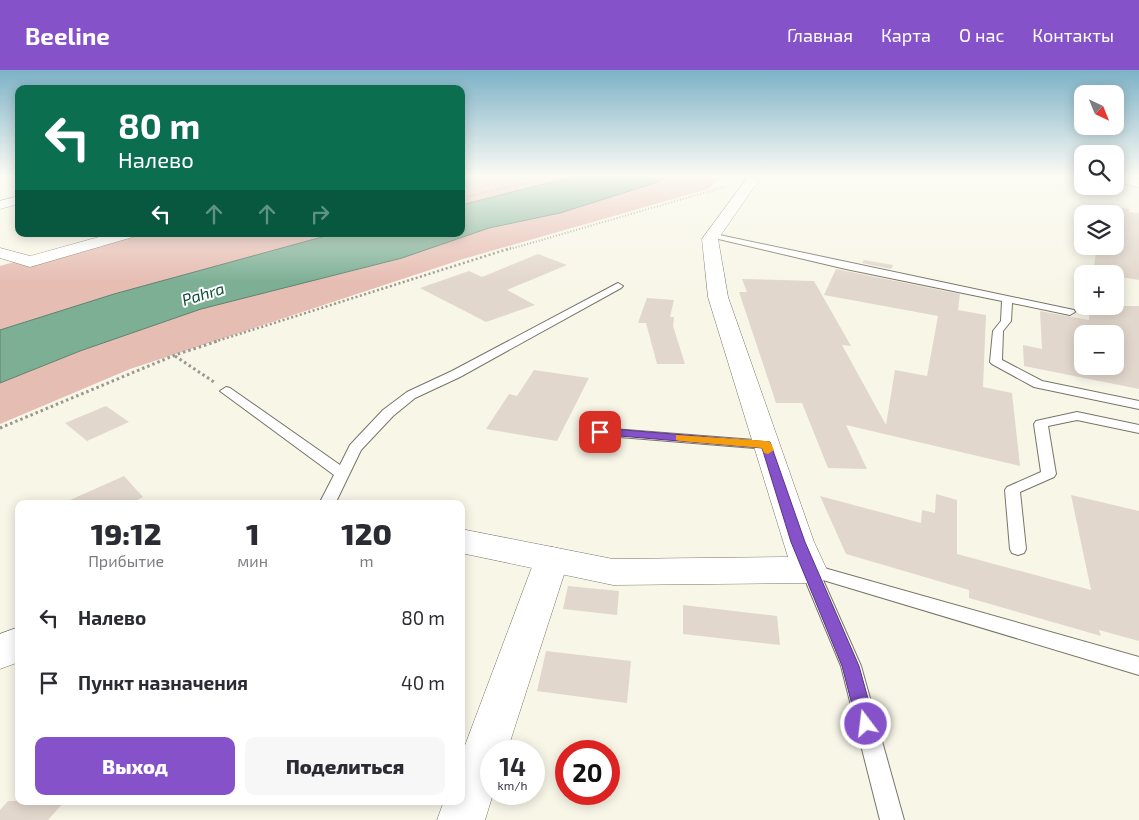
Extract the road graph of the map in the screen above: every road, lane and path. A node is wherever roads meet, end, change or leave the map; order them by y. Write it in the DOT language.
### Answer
graph roads {
  1 [pos="635,212"];
  2 [pos="725,212"];
  3 [pos="713,235"];
  4 [pos="117,237"];
  5 [pos="0,253"];
  6 [pos="618,286"];
  7 [pos="1007,299"];
  8 [pos="1070,312"];
  9 [pos="175,355"];
  10 [pos="226,391"];
  11 [pos="1139,405"];
  12 [pos="0,428"];
  13 [pos="1139,430"];
  14 [pos="600,432"];
  15 [pos="766,445"];
  16 [pos="342,473"];
  17 [pos="328,500"];
  18 [pos="465,542"];
  19 [pos="1018,549"];
  20 [pos="552,559"];
  21 [pos="810,570"];
  22 [pos="1139,666"];
  23 [pos="461,820"];
  24 [pos="892,820"];
  1 -- 9 [label="path"];
  2 -- 3 [label="street"];
  3 -- 7 [label="lane"];
  3 -- 15 [label="street"];
  4 -- 5 [label="street"];
  6 -- 16 [label="lane"];
  7 -- 8 [label="lane"];
  7 -- 11 [label="lane"];
  9 -- 10 [label="path"];
  9 -- 12 [label="path"];
  10 -- 16 [label="lane"];
  13 -- 19 [label="lane"];
  14 -- 15 [label="lane"];
  15 -- 21 [label="street"];
  16 -- 17 [label="lane"];
  18 -- 20 [label="street"];
  20 -- 21 [label="street"];
  20 -- 23 [label="street"];
  21 -- 22 [label="lane"];
  21 -- 24 [label="lane"];
}
